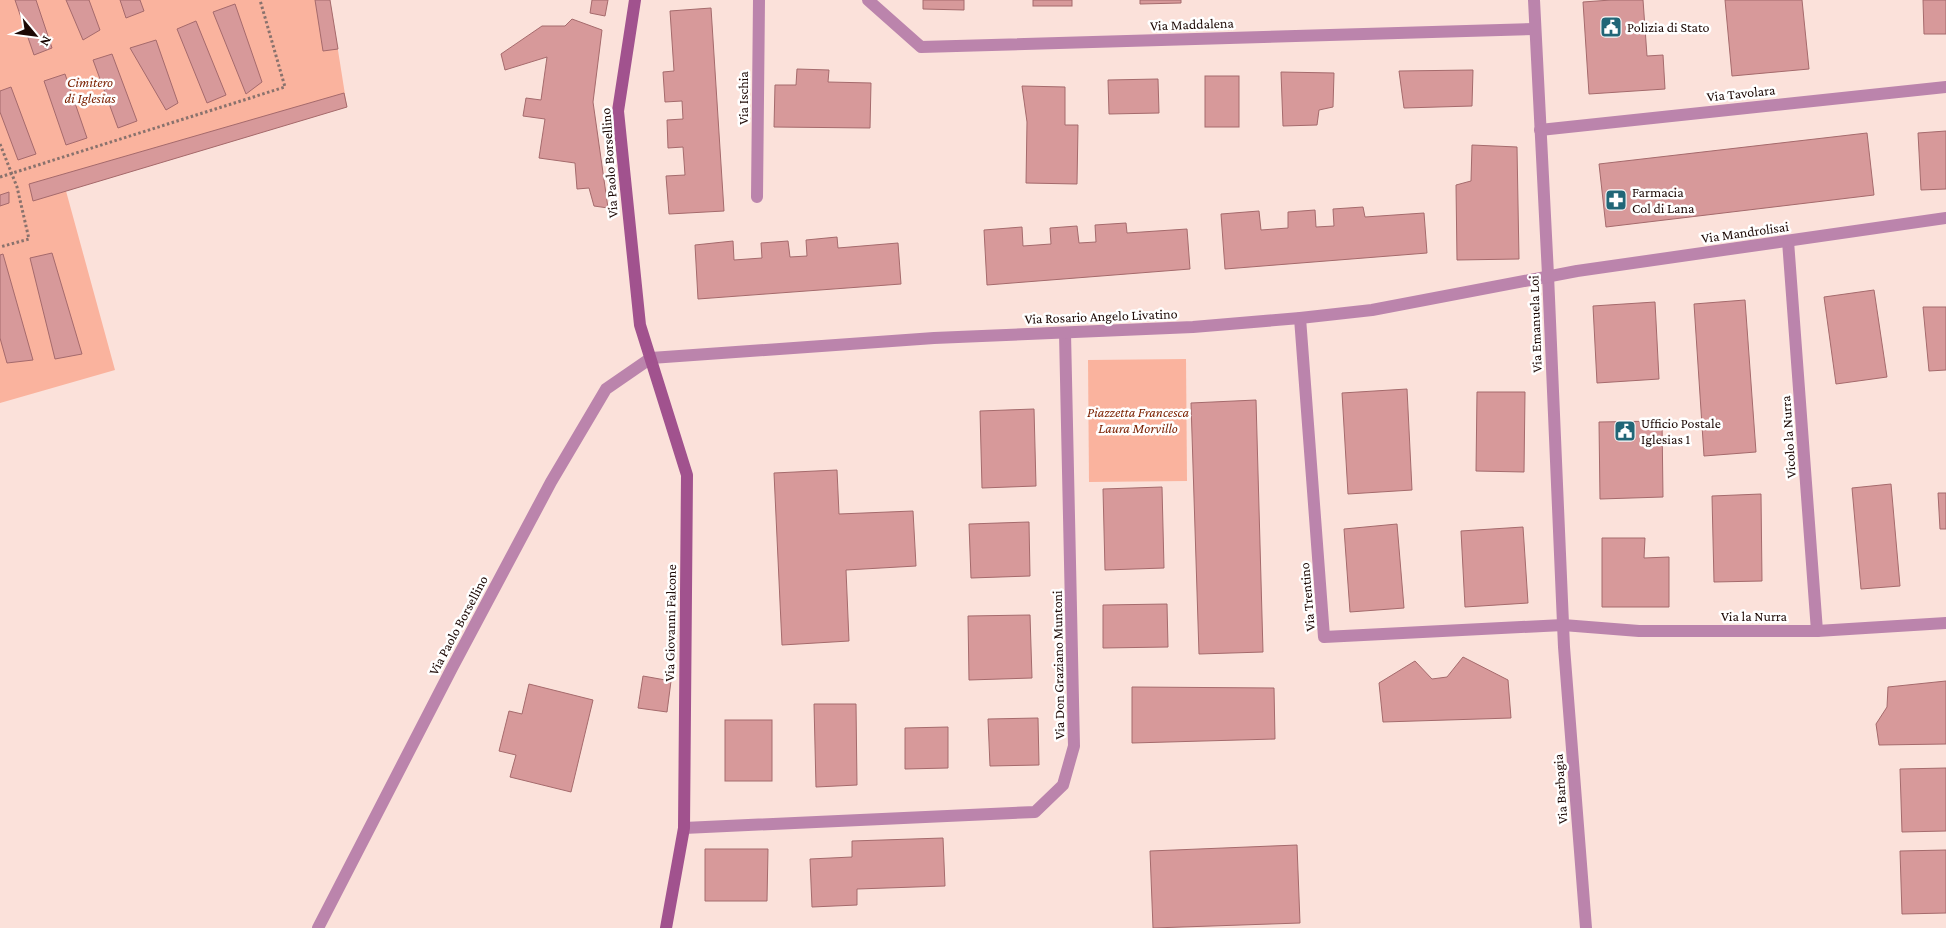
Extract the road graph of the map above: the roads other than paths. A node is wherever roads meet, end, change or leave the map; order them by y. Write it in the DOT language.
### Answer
graph roads {
  1 [pos="635,0"];
  2 [pos="758,0"];
  3 [pos="868,0"];
  4 [pos="1534,0"];
  5 [pos="1534,29"];
  6 [pos="1946,87"];
  7 [pos="1540,130"];
  8 [pos="757,197"];
  9 [pos="1946,218"];
  10 [pos="1788,241"];
  11 [pos="1548,275"];
  12 [pos="1300,318"];
  13 [pos="640,325"];
  14 [pos="1065,333"];
  15 [pos="651,358"];
  16 [pos="1946,623"];
  17 [pos="1562,625"];
  18 [pos="1817,631"];
  19 [pos="1564,647"];
  20 [pos="684,828"];
  21 [pos="318,928"];
  22 [pos="666,928"];
  23 [pos="1586,928"];
  1 -- 13 [label="street, Via Paolo Borsellino"];
  2 -- 8 [label="street, Via Ischia"];
  3 -- 5 [label="street, Via Maddalena"];
  4 -- 5 [label="street, Via Emanuela Loi"];
  5 -- 7 [label="street, Via Emanuela Loi"];
  6 -- 7 [label="street, Via Tavolara"];
  7 -- 11 [label="street, Via Emanuela Loi"];
  9 -- 10 [label="street, Via Mandrolisai"];
  10 -- 11 [label="street, Via Mandrolisai"];
  10 -- 18 [label="street, Vicolo la Nurra"];
  11 -- 12 [label="street, Via Rosario Angelo Livatino"];
  11 -- 17 [label="street, Via Emanuela Loi"];
  12 -- 14 [label="street, Via Rosario Angelo Livatino"];
  12 -- 17 [label="street, Via Trentino"];
  13 -- 15 [label="street, Via Giovanni Falcone"];
  14 -- 15 [label="street, Via Rosario Angelo Livatino"];
  14 -- 20 [label="street, Via Don Graziano Muntoni"];
  15 -- 20 [label="street, Via Giovanni Falcone"];
  15 -- 21 [label="street, Via Paolo Borsellino"];
  16 -- 18 [label="street, Via la Nurra"];
  17 -- 18 [label="street, Via la Nurra"];
  17 -- 19 [label="street, Via Emanuela Loi"];
  19 -- 23 [label="street, Via Barbagia"];
  20 -- 22 [label="street, Via Giovanni Falcone"];
}
